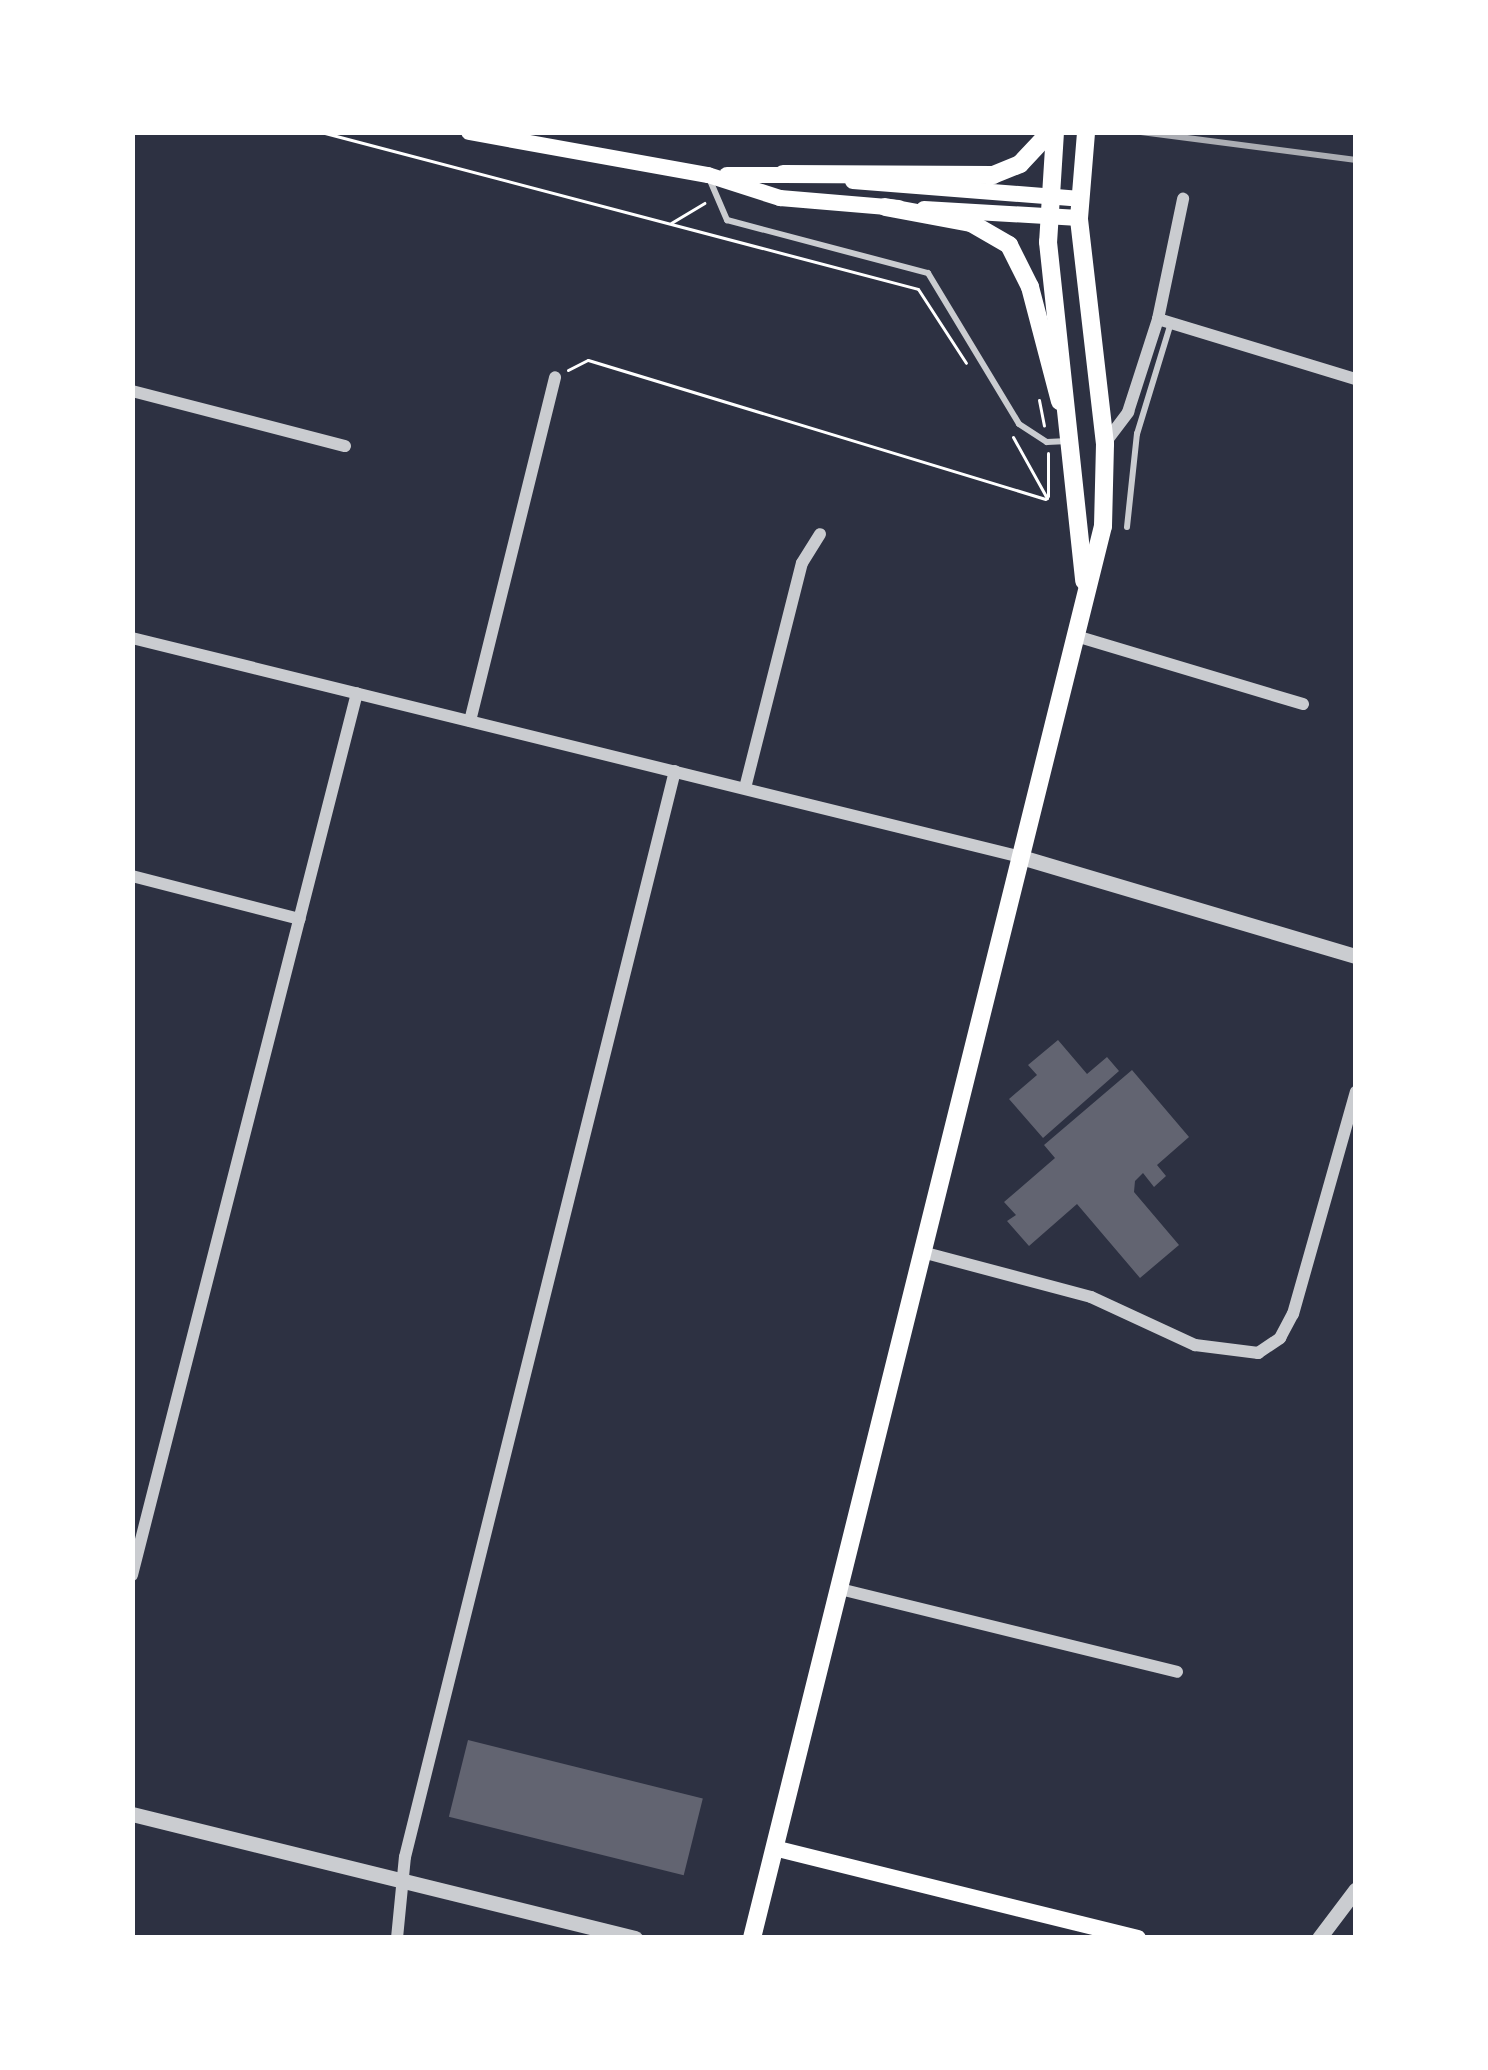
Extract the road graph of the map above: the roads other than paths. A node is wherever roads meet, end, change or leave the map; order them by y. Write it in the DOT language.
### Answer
graph roads {
  1 [pos="469,132"];
  2 [pos="1052,132"];
  3 [pos="1086,132"];
  4 [pos="1042,155"];
  5 [pos="783,174"];
  6 [pos="708,175"];
  7 [pos="1184,199"];
  8 [pos="1048,206"];
  9 [pos="885,207"];
  10 [pos="1080,208"];
  11 [pos="1165,321"];
  12 [pos="555,377"];
  13 [pos="1356,379"];
  14 [pos="132,391"];
  15 [pos="1068,416"];
  16 [pos="1071,442"];
  17 [pos="1105,444"];
  18 [pos="345,446"];
  19 [pos="1127,527"];
  20 [pos="820,534"];
  21 [pos="1085,596"];
  22 [pos="1076,636"];
  23 [pos="132,638"];
  24 [pos="357,693"];
  25 [pos="1303,704"];
  26 [pos="470,721"];
  27 [pos="675,771"];
  28 [pos="745,788"];
  29 [pos="1021,857"];
  30 [pos="132,876"];
  31 [pos="300,920"];
  32 [pos="1356,956"];
  33 [pos="1356,1092"];
  34 [pos="922,1252"];
  35 [pos="132,1575"];
  36 [pos="840,1588"];
  37 [pos="1178,1672"];
  38 [pos="132,1814"];
  39 [pos="775,1848"];
  40 [pos="406,1882"];
  41 [pos="1356,1888"];
  42 [pos="397,1938"];
  43 [pos="635,1938"];
  44 [pos="752,1938"];
  45 [pos="1138,1938"];
  46 [pos="1319,1938"];
  1 -- 6 [label="main road"];
  2 -- 4 [label="main road"];
  3 -- 10 [label="main road"];
  4 -- 5 [label="main road"];
  4 -- 8 [label="main road"];
  5 -- 6 [label="main road"];
  5 -- 8 [label="main road"];
  6 -- 9 [label="main road"];
  6 -- 16 [label="lane"];
  7 -- 11 [label="street"];
  8 -- 9 [label="main road"];
  8 -- 10 [label="main road"];
  8 -- 15 [label="main road"];
  9 -- 15 [label="main road"];
  10 -- 17 [label="main road"];
  11 -- 13 [label="street"];
  11 -- 17 [label="street"];
  11 -- 19 [label="lane"];
  12 -- 26 [label="street"];
  14 -- 18 [label="street"];
  15 -- 16 [label="main road"];
  16 -- 21 [label="main road"];
  17 -- 21 [label="main road"];
  20 -- 28 [label="street"];
  21 -- 22 [label="main road"];
  22 -- 25 [label="street"];
  22 -- 29 [label="main road"];
  23 -- 24 [label="street"];
  24 -- 26 [label="street"];
  24 -- 31 [label="street"];
  26 -- 27 [label="street"];
  27 -- 28 [label="street"];
  27 -- 40 [label="street"];
  28 -- 29 [label="street"];
  29 -- 32 [label="street"];
  29 -- 34 [label="main road"];
  30 -- 31 [label="street"];
  31 -- 35 [label="street"];
  33 -- 34 [label="street"];
  34 -- 36 [label="main road"];
  36 -- 37 [label="street"];
  36 -- 39 [label="main road"];
  38 -- 40 [label="street"];
  39 -- 44 [label="main road"];
  39 -- 45 [label="main road"];
  40 -- 42 [label="street"];
  40 -- 43 [label="street"];
  41 -- 46 [label="street"];
}
